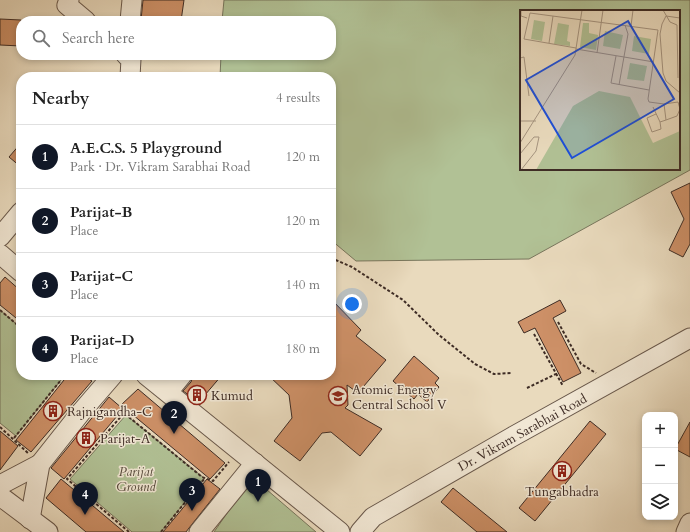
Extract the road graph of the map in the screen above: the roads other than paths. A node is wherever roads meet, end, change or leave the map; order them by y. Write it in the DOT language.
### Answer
graph roads {
  1 [pos="132,0"];
  2 [pos="63,2"];
  3 [pos="80,16"];
  4 [pos="130,16"];
  5 [pos="131,60"];
  6 [pos="130,72"];
  7 [pos="16,218"];
  8 [pos="0,237"];
  9 [pos="0,254"];
  10 [pos="16,268"];
  11 [pos="690,338"];
  12 [pos="110,380"];
  13 [pos="152,380"];
  14 [pos="178,380"];
  15 [pos="168,392"];
  16 [pos="255,463"];
  17 [pos="40,464"];
  18 [pos="1,496"];
  19 [pos="30,519"];
  20 [pos="690,523"];
  21 [pos="48,532"];
  22 [pos="199,532"];
  23 [pos="340,532"];
  24 [pos="360,532"];
  25 [pos="686,532"];
  1 -- 4 [label="street"];
  2 -- 3 [label="street"];
  5 -- 6 [label="street"];
  7 -- 8 [label="street"];
  9 -- 10 [label="street"];
  11 -- 24 [label="street, Dr. Vikram Sarabhai Road"];
  12 -- 17 [label="street"];
  13 -- 15 [label="street"];
  14 -- 15 [label="street"];
  15 -- 16 [label="street"];
  16 -- 22 [label="street"];
  16 -- 23 [label="street"];
  17 -- 18 [label="street"];
  17 -- 19 [label="street"];
  18 -- 19 [label="street"];
  19 -- 21 [label="street"];
  20 -- 25 [label="street"];
}
